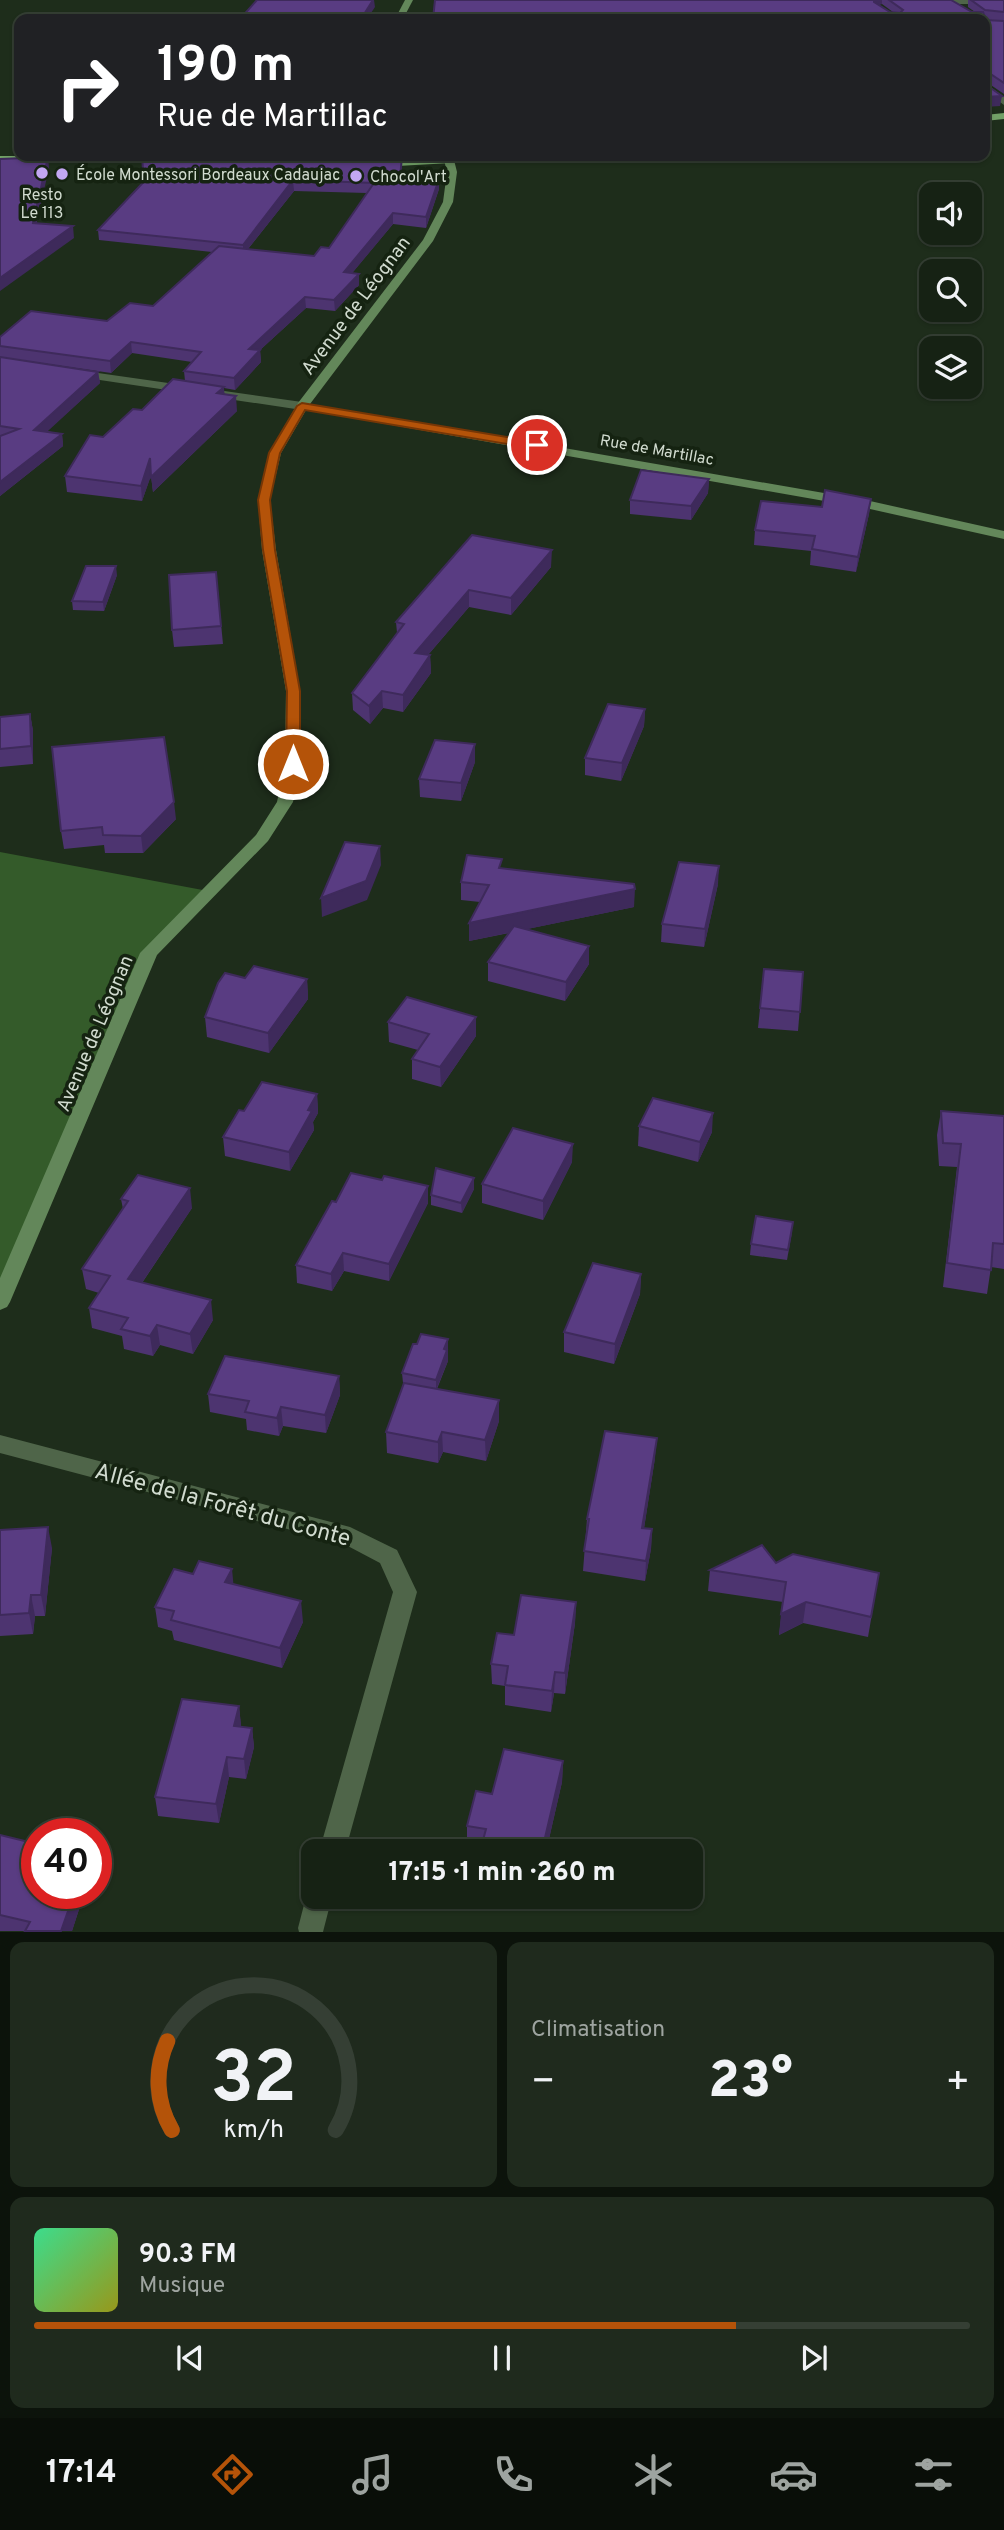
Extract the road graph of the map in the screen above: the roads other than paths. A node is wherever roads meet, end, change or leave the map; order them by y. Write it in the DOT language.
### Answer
graph roads {
  1 [pos="947,1"];
  2 [pos="1004,2"];
  3 [pos="967,13"];
  4 [pos="990,90"];
  5 [pos="1004,102"];
  6 [pos="417,161"];
  7 [pos="449,161"];
  8 [pos="368,164"];
  9 [pos="64,372"];
  10 [pos="302,406"];
  11 [pos="1004,535"];
  12 [pos="0,1302"];
  13 [pos="0,1444"];
  14 [pos="336,1839"];
  15 [pos="315,1909"];
  16 [pos="310,1927"];
  1 -- 2 [label="street"];
  1 -- 3 [label="street"];
  4 -- 5 [label="street"];
  6 -- 8 [label="main road"];
  7 -- 10 [label="street, Avenue de Léognan"];
  9 -- 10 [label="street"];
  10 -- 11 [label="street, Rue de Martillac"];
  10 -- 12 [label="street, Avenue de Léognan"];
  13 -- 14 [label="street, Allée de la Forêt du Conte"];
  15 -- 16 [label="street"];
}
